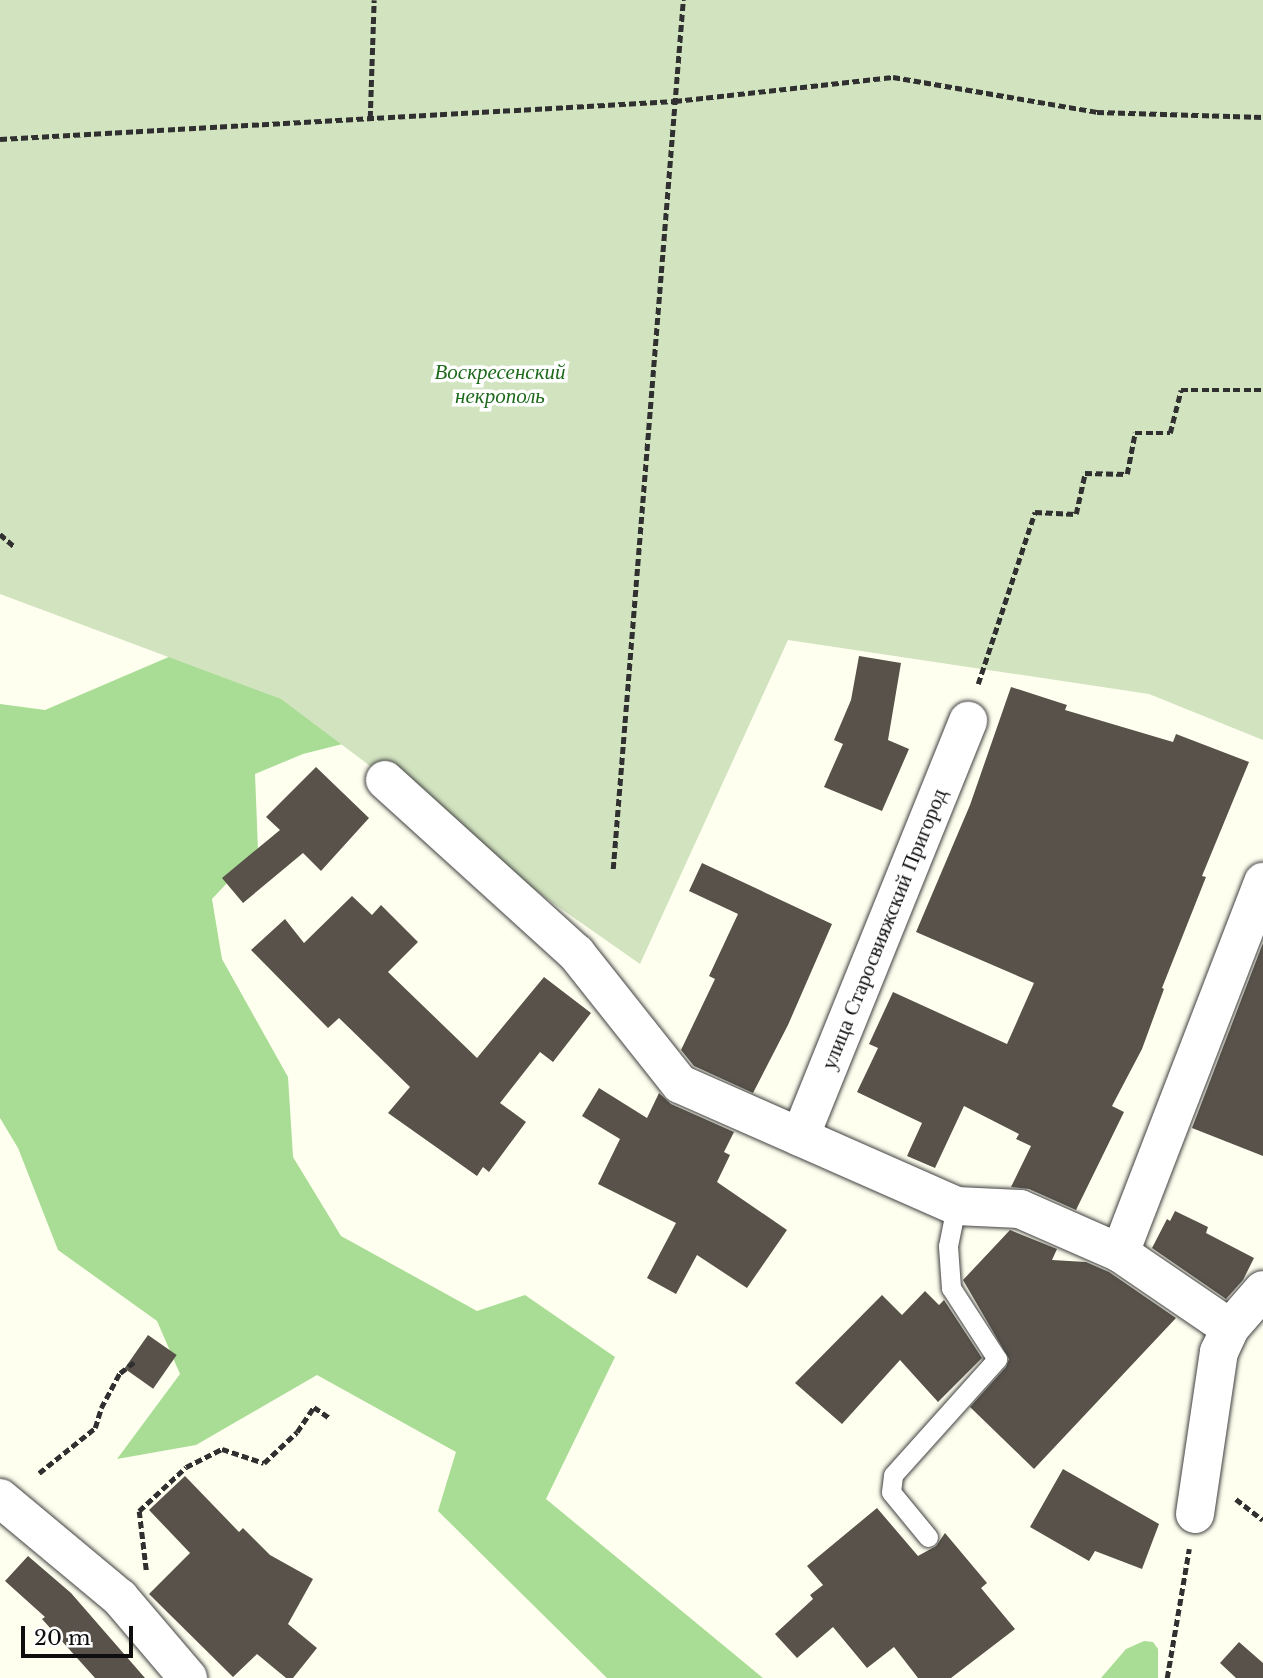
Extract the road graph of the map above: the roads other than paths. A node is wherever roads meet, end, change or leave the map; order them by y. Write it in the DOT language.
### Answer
graph roads {
  1 [pos="968,721"];
  2 [pos="385,780"];
  3 [pos="1263,882"];
  4 [pos="800,1137"];
  5 [pos="956,1206"];
  6 [pos="1120,1253"];
  7 [pos="1263,1290"];
  8 [pos="1230,1328"];
  9 [pos="0,1497"];
  10 [pos="1195,1514"];
  11 [pos="928,1536"];
  12 [pos="188,1678"];
  1 -- 4 [label="street, улица Старосвияжский Пригород"];
  2 -- 4 [label="street"];
  3 -- 6 [label="street"];
  4 -- 5 [label="street"];
  5 -- 6 [label="street"];
  5 -- 11 [label="lane"];
  6 -- 8 [label="street"];
  7 -- 8 [label="street"];
  8 -- 10 [label="street"];
  9 -- 12 [label="street"];
}
